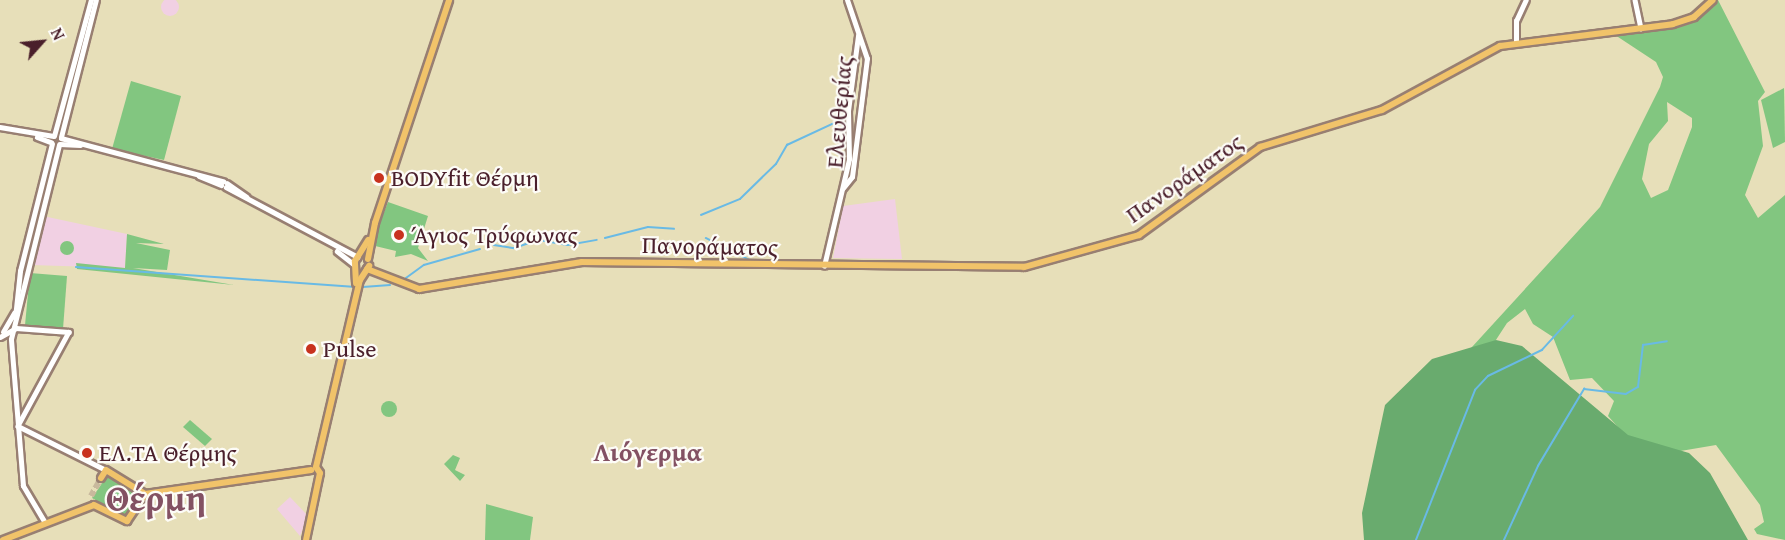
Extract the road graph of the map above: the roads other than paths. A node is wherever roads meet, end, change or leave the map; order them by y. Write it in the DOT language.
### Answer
graph roads {
  1 [pos="90,0"];
  2 [pos="96,0"];
  3 [pos="449,0"];
  4 [pos="847,0"];
  5 [pos="1526,0"];
  6 [pos="1635,0"];
  7 [pos="1713,0"];
  8 [pos="1641,28"];
  9 [pos="858,36"];
  10 [pos="1516,41"];
  11 [pos="0,127"];
  12 [pos="52,140"];
  13 [pos="60,141"];
  14 [pos="843,188"];
  15 [pos="371,235"];
  16 [pos="328,244"];
  17 [pos="359,256"];
  18 [pos="368,259"];
  19 [pos="355,266"];
  20 [pos="824,266"];
  21 [pos="366,269"];
  22 [pos="401,282"];
  23 [pos="357,286"];
  24 [pos="14,313"];
  25 [pos="15,320"];
  26 [pos="13,328"];
  27 [pos="2,334"];
  28 [pos="18,426"];
  29 [pos="106,470"];
  30 [pos="314,471"];
  31 [pos="100,478"];
  32 [pos="145,494"];
  33 [pos="91,496"];
  34 [pos="92,505"];
  35 [pos="45,523"];
  36 [pos="3,540"];
  37 [pos="306,540"];
  1 -- 12 [label="street"];
  2 -- 13 [label="street"];
  3 -- 15 [label="main road"];
  4 -- 9 [label="street, Ελευθερίας"];
  5 -- 10 [label="street"];
  6 -- 8 [label="street"];
  7 -- 8 [label="main road, Πανοράματος"];
  8 -- 10 [label="main road, Πανοράματος"];
  9 -- 14 [label="street, Ελευθερίας"];
  9 -- 14 [label="street, Ελευθερίας"];
  10 -- 20 [label="main road, Πανοράματος"];
  11 -- 12 [label="street"];
  12 -- 13 [label="street"];
  12 -- 13 [label="street"];
  12 -- 24 [label="street"];
  13 -- 16 [label="street"];
  13 -- 25 [label="street"];
  14 -- 20 [label="street, Ελευθερίας"];
  15 -- 17 [label="main road"];
  15 -- 18 [label="main road"];
  16 -- 17 [label="street"];
  16 -- 19 [label="street"];
  17 -- 18 [label="main road, Πανοράματος"];
  17 -- 19 [label="main road"];
  18 -- 21 [label="main road"];
  18 -- 22 [label="main road, Πανοράματος"];
  19 -- 21 [label="main road, Πανοράματος"];
  19 -- 23 [label="main road"];
  20 -- 22 [label="main road, Πανοράματος"];
  21 -- 22 [label="main road, Πανοράματος"];
  21 -- 23 [label="main road"];
  23 -- 30 [label="main road"];
  24 -- 25 [label="street"];
  24 -- 27 [label="street"];
  25 -- 26 [label="street"];
  26 -- 27 [label="street"];
  26 -- 28 [label="street"];
  26 -- 28 [label="street"];
  28 -- 29 [label="street"];
  28 -- 35 [label="street"];
  29 -- 31 [label="main road"];
  29 -- 32 [label="main road"];
  30 -- 32 [label="main road"];
  30 -- 37 [label="main road"];
  32 -- 34 [label="main road"];
  33 -- 34 [label="main road"];
  34 -- 35 [label="main road"];
  35 -- 36 [label="main road"];
}
